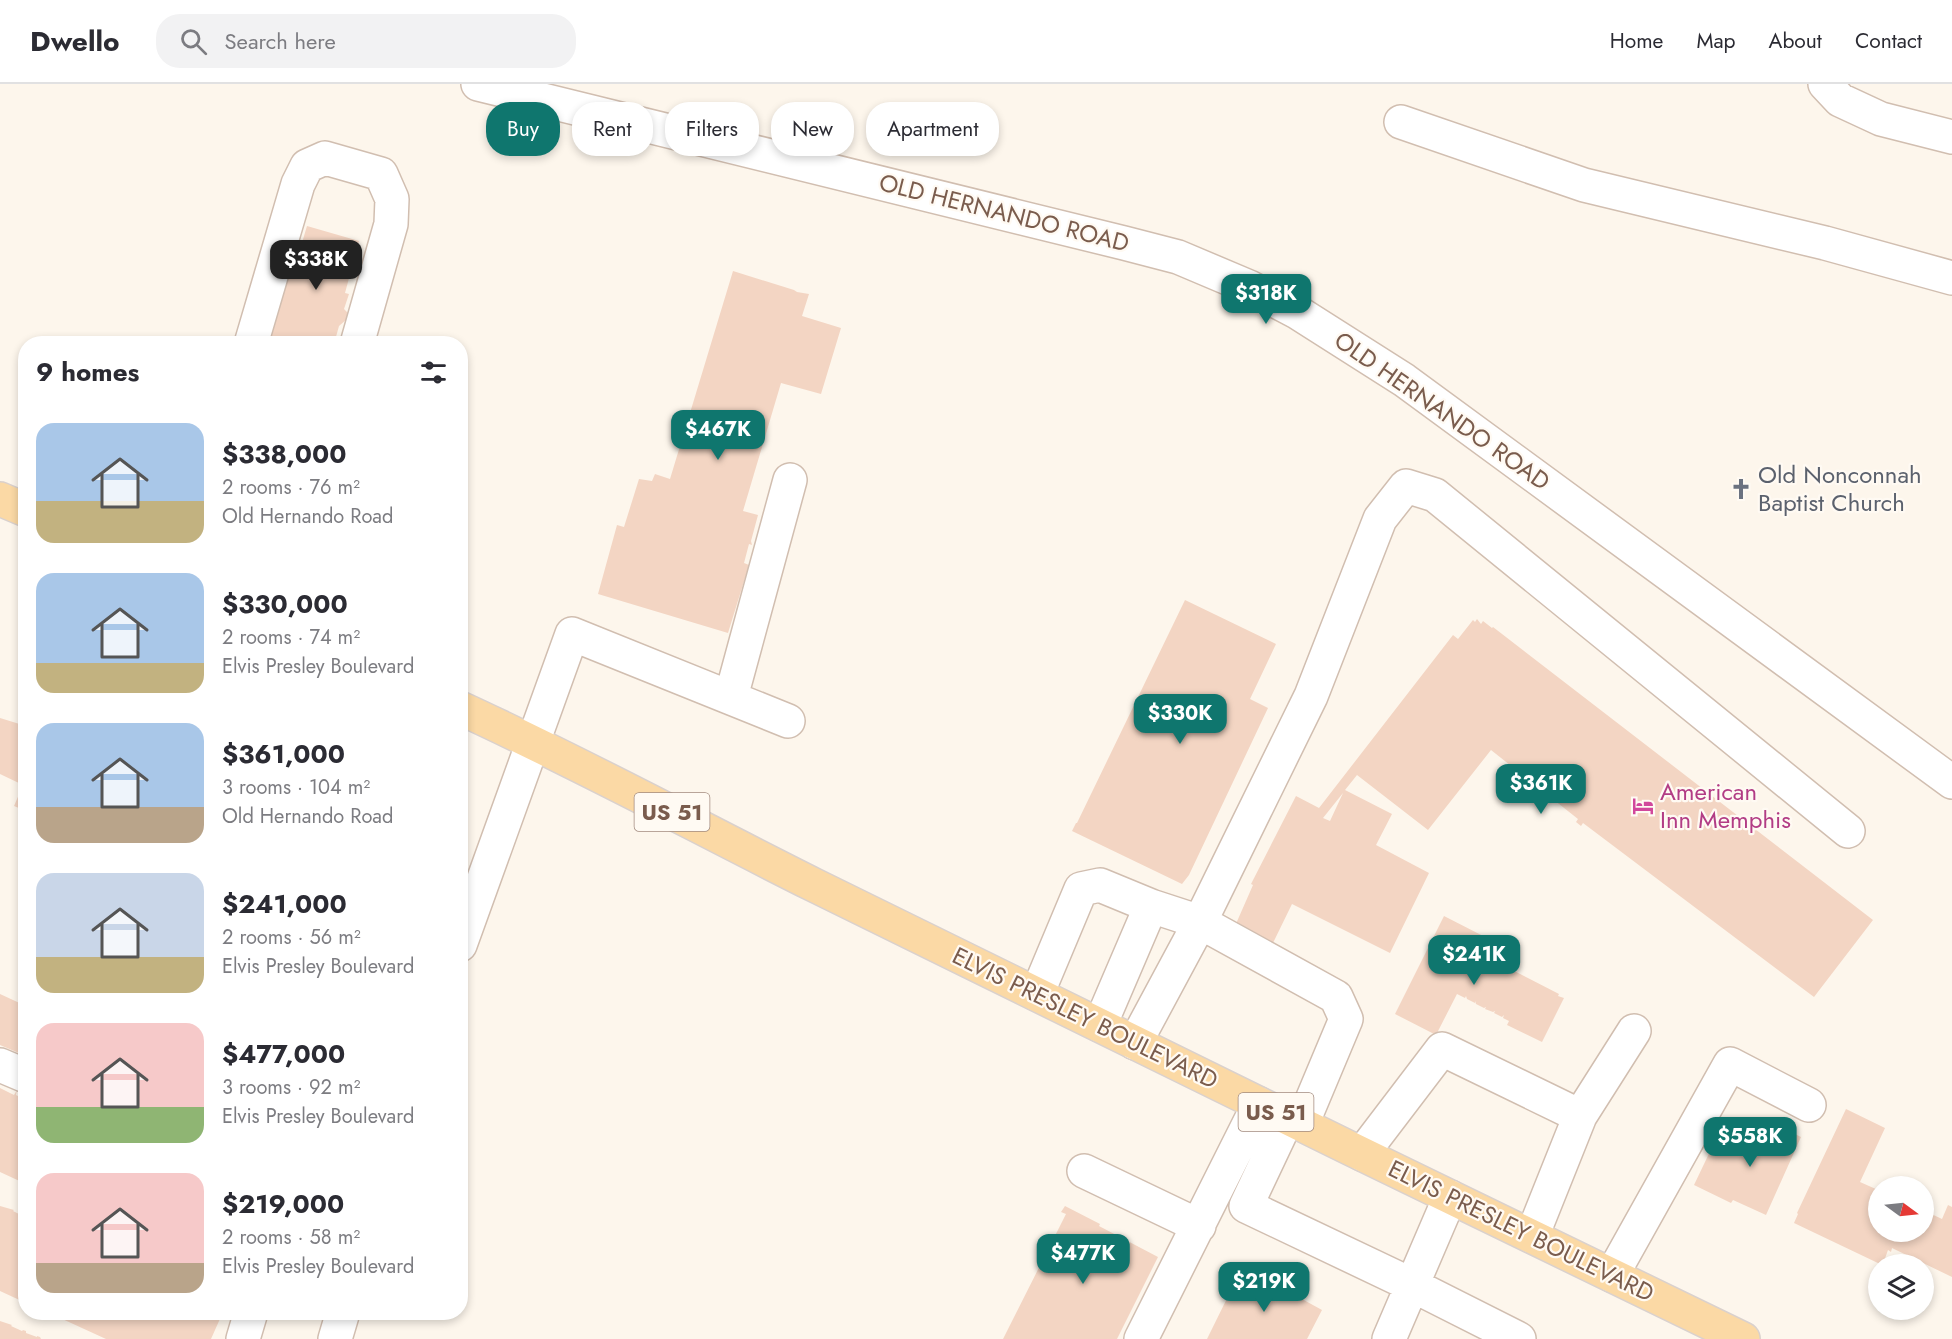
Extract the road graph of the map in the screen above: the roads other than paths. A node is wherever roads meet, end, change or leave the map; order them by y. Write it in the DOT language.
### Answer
graph roads {
  1 [pos="478,84"];
  2 [pos="1825,84"];
  3 [pos="1401,122"];
  4 [pos="1952,137"];
  5 [pos="1952,278"];
  6 [pos="253,336"];
  7 [pos="359,336"];
  8 [pos="790,480"];
  9 [pos="0,499"];
  10 [pos="18,507"];
  11 [pos="731,697"];
  12 [pos="468,712"];
  13 [pos="788,721"];
  14 [pos="532,742"];
  15 [pos="1952,782"];
  16 [pos="1848,831"];
  17 [pos="1151,906"];
  18 [pos="468,922"];
  19 [pos="1200,922"];
  20 [pos="1037,994"];
  21 [pos="1100,1025"];
  22 [pos="1634,1031"];
  23 [pos="1135,1043"];
  24 [pos="0,1065"];
  25 [pos="18,1073"];
  26 [pos="1809,1105"];
  27 [pos="1283,1115"];
  28 [pos="1580,1116"];
  29 [pos="1362,1154"];
  30 [pos="1084,1171"];
  31 [pos="1450,1197"];
  32 [pos="1199,1226"];
  33 [pos="1532,1236"];
  34 [pos="1612,1275"];
  35 [pos="1412,1285"];
  36 [pos="249,1320"];
  37 [pos="341,1320"];
  38 [pos="243,1339"];
  39 [pos="335,1339"];
  40 [pos="1141,1339"];
  41 [pos="1389,1339"];
  42 [pos="1519,1339"];
  43 [pos="1742,1339"];
  1 -- 15 [label="street, OLD HERNANDO ROAD"];
  2 -- 4 [label="street"];
  3 -- 5 [label="street"];
  6 -- 7 [label="street"];
  8 -- 11 [label="street"];
  9 -- 10 [label="main road"];
  11 -- 13 [label="street"];
  11 -- 14 [label="street"];
  12 -- 14 [label="main road, ELVIS PRESLEY BOULEVARD / US 51"];
  14 -- 18 [label="street"];
  14 -- 20 [label="main road, ELVIS PRESLEY BOULEVARD / US 51"];
  16 -- 19 [label="street"];
  17 -- 19 [label="street"];
  17 -- 20 [label="street"];
  17 -- 21 [label="street"];
  19 -- 23 [label="street"];
  19 -- 27 [label="street"];
  20 -- 21 [label="main road, ELVIS PRESLEY BOULEVARD / US 51"];
  21 -- 23 [label="main road, ELVIS PRESLEY BOULEVARD / US 51"];
  22 -- 28 [label="street"];
  23 -- 27 [label="main road, ELVIS PRESLEY BOULEVARD / US 51"];
  24 -- 25 [label="street"];
  26 -- 34 [label="street"];
  27 -- 29 [label="main road, ELVIS PRESLEY BOULEVARD / US 51"];
  27 -- 32 [label="street"];
  27 -- 35 [label="street"];
  28 -- 29 [label="street"];
  28 -- 33 [label="street"];
  29 -- 31 [label="main road, ELVIS PRESLEY BOULEVARD / US 51"];
  30 -- 32 [label="street"];
  31 -- 33 [label="main road, ELVIS PRESLEY BOULEVARD / US 51"];
  31 -- 35 [label="street"];
  32 -- 40 [label="street"];
  33 -- 34 [label="main road, ELVIS PRESLEY BOULEVARD / US 51"];
  34 -- 43 [label="main road, ELVIS PRESLEY BOULEVARD / US 51"];
  35 -- 41 [label="street"];
  35 -- 42 [label="street"];
  36 -- 38 [label="street"];
  37 -- 39 [label="street"];
}
